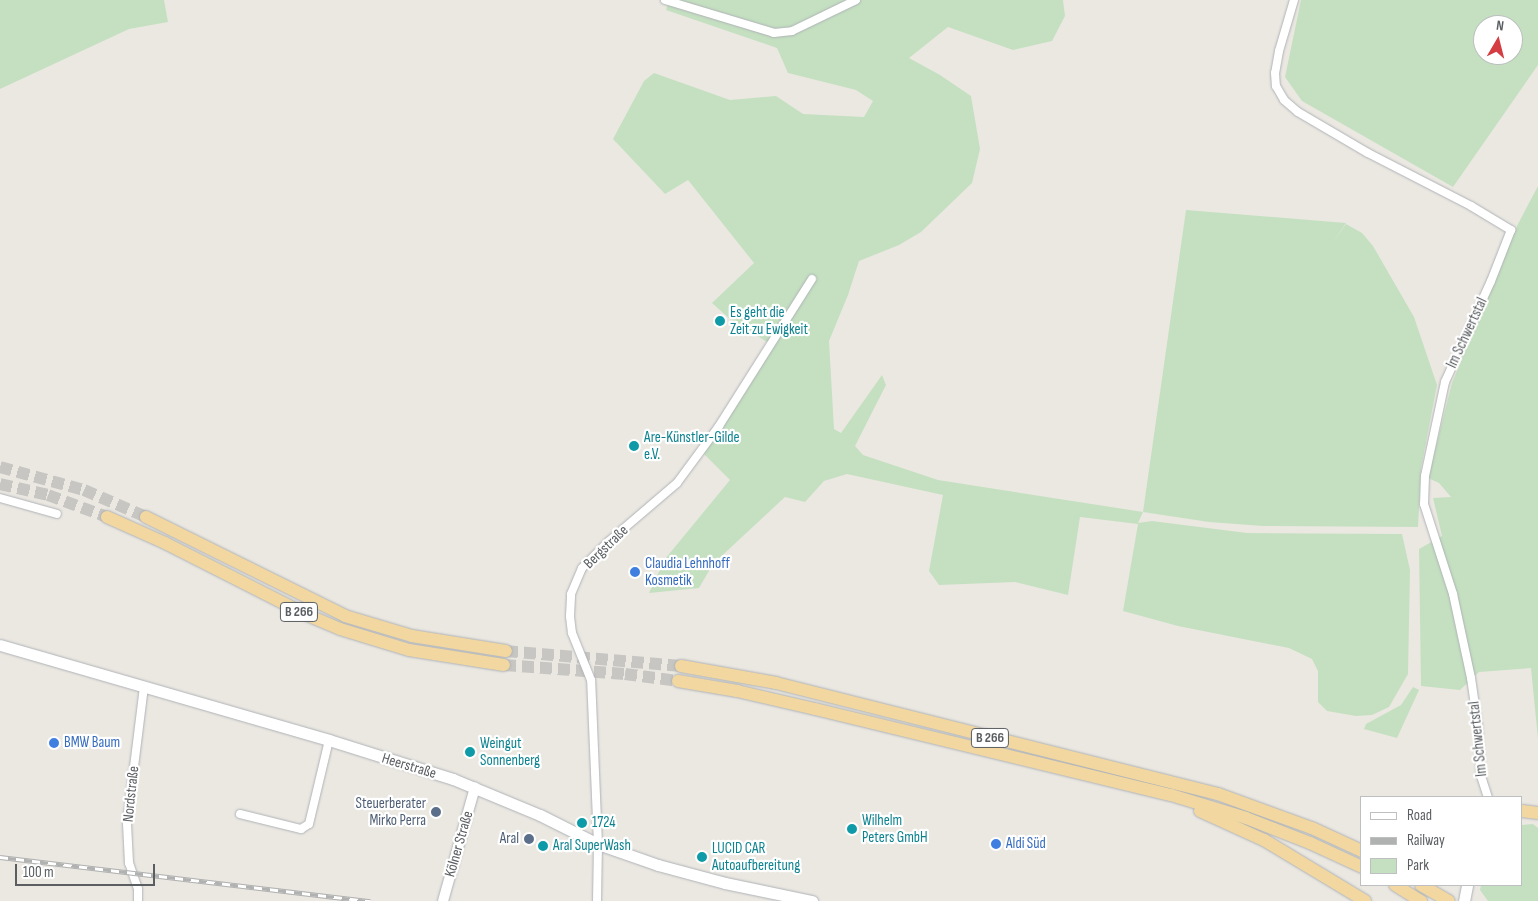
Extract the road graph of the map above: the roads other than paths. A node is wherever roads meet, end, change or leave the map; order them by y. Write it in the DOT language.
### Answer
graph roads {
  1 [pos="665,0"];
  2 [pos="856,0"];
  3 [pos="1294,0"];
  4 [pos="812,278"];
  5 [pos="0,498"];
  6 [pos="57,514"];
  7 [pos="146,517"];
  8 [pos="107,518"];
  9 [pos="0,645"];
  10 [pos="506,651"];
  11 [pos="504,666"];
  12 [pos="681,666"];
  13 [pos="678,681"];
  14 [pos="144,687"];
  15 [pos="329,740"];
  16 [pos="475,787"];
  17 [pos="1171,795"];
  18 [pos="1488,796"];
  19 [pos="1523,812"];
  20 [pos="1538,813"];
  21 [pos="240,814"];
  22 [pos="598,844"];
  23 [pos="1360,850"];
  24 [pos="1360,866"];
  25 [pos="1397,886"];
  26 [pos="1423,886"];
  27 [pos="1467,886"];
  28 [pos="1474,886"];
  29 [pos="1448,900"];
  30 [pos="138,901"];
  31 [pos="443,901"];
  32 [pos="596,901"];
  33 [pos="812,901"];
  34 [pos="1365,901"];
  35 [pos="1421,901"];
  36 [pos="1464,901"];
  37 [pos="1472,901"];
  1 -- 2 [label="street"];
  3 -- 18 [label="street, Im Schwertstal"];
  4 -- 22 [label="street, Bergstraße"];
  5 -- 6 [label="street"];
  7 -- 10 [label="highway, B 266"];
  8 -- 11 [label="highway, B 266"];
  9 -- 14 [label="main road, Heerstraße"];
  12 -- 23 [label="highway, B 266"];
  13 -- 17 [label="highway, B 266"];
  14 -- 15 [label="main road, Heerstraße"];
  14 -- 30 [label="street, Nordstraße"];
  15 -- 16 [label="main road, Heerstraße"];
  15 -- 21 [label="street"];
  16 -- 22 [label="main road, Heerstraße"];
  16 -- 31 [label="street, Kölner Straße"];
  17 -- 24 [label="highway, B 266"];
  17 -- 34 [label="highway, B 266"];
  19 -- 20 [label="highway"];
  22 -- 32 [label="street, Bergstraße"];
  22 -- 33 [label="main road, Heerstraße"];
  25 -- 35 [label="highway"];
  26 -- 29 [label="highway"];
  27 -- 36 [label="main road"];
  28 -- 37 [label="main road"];
}
